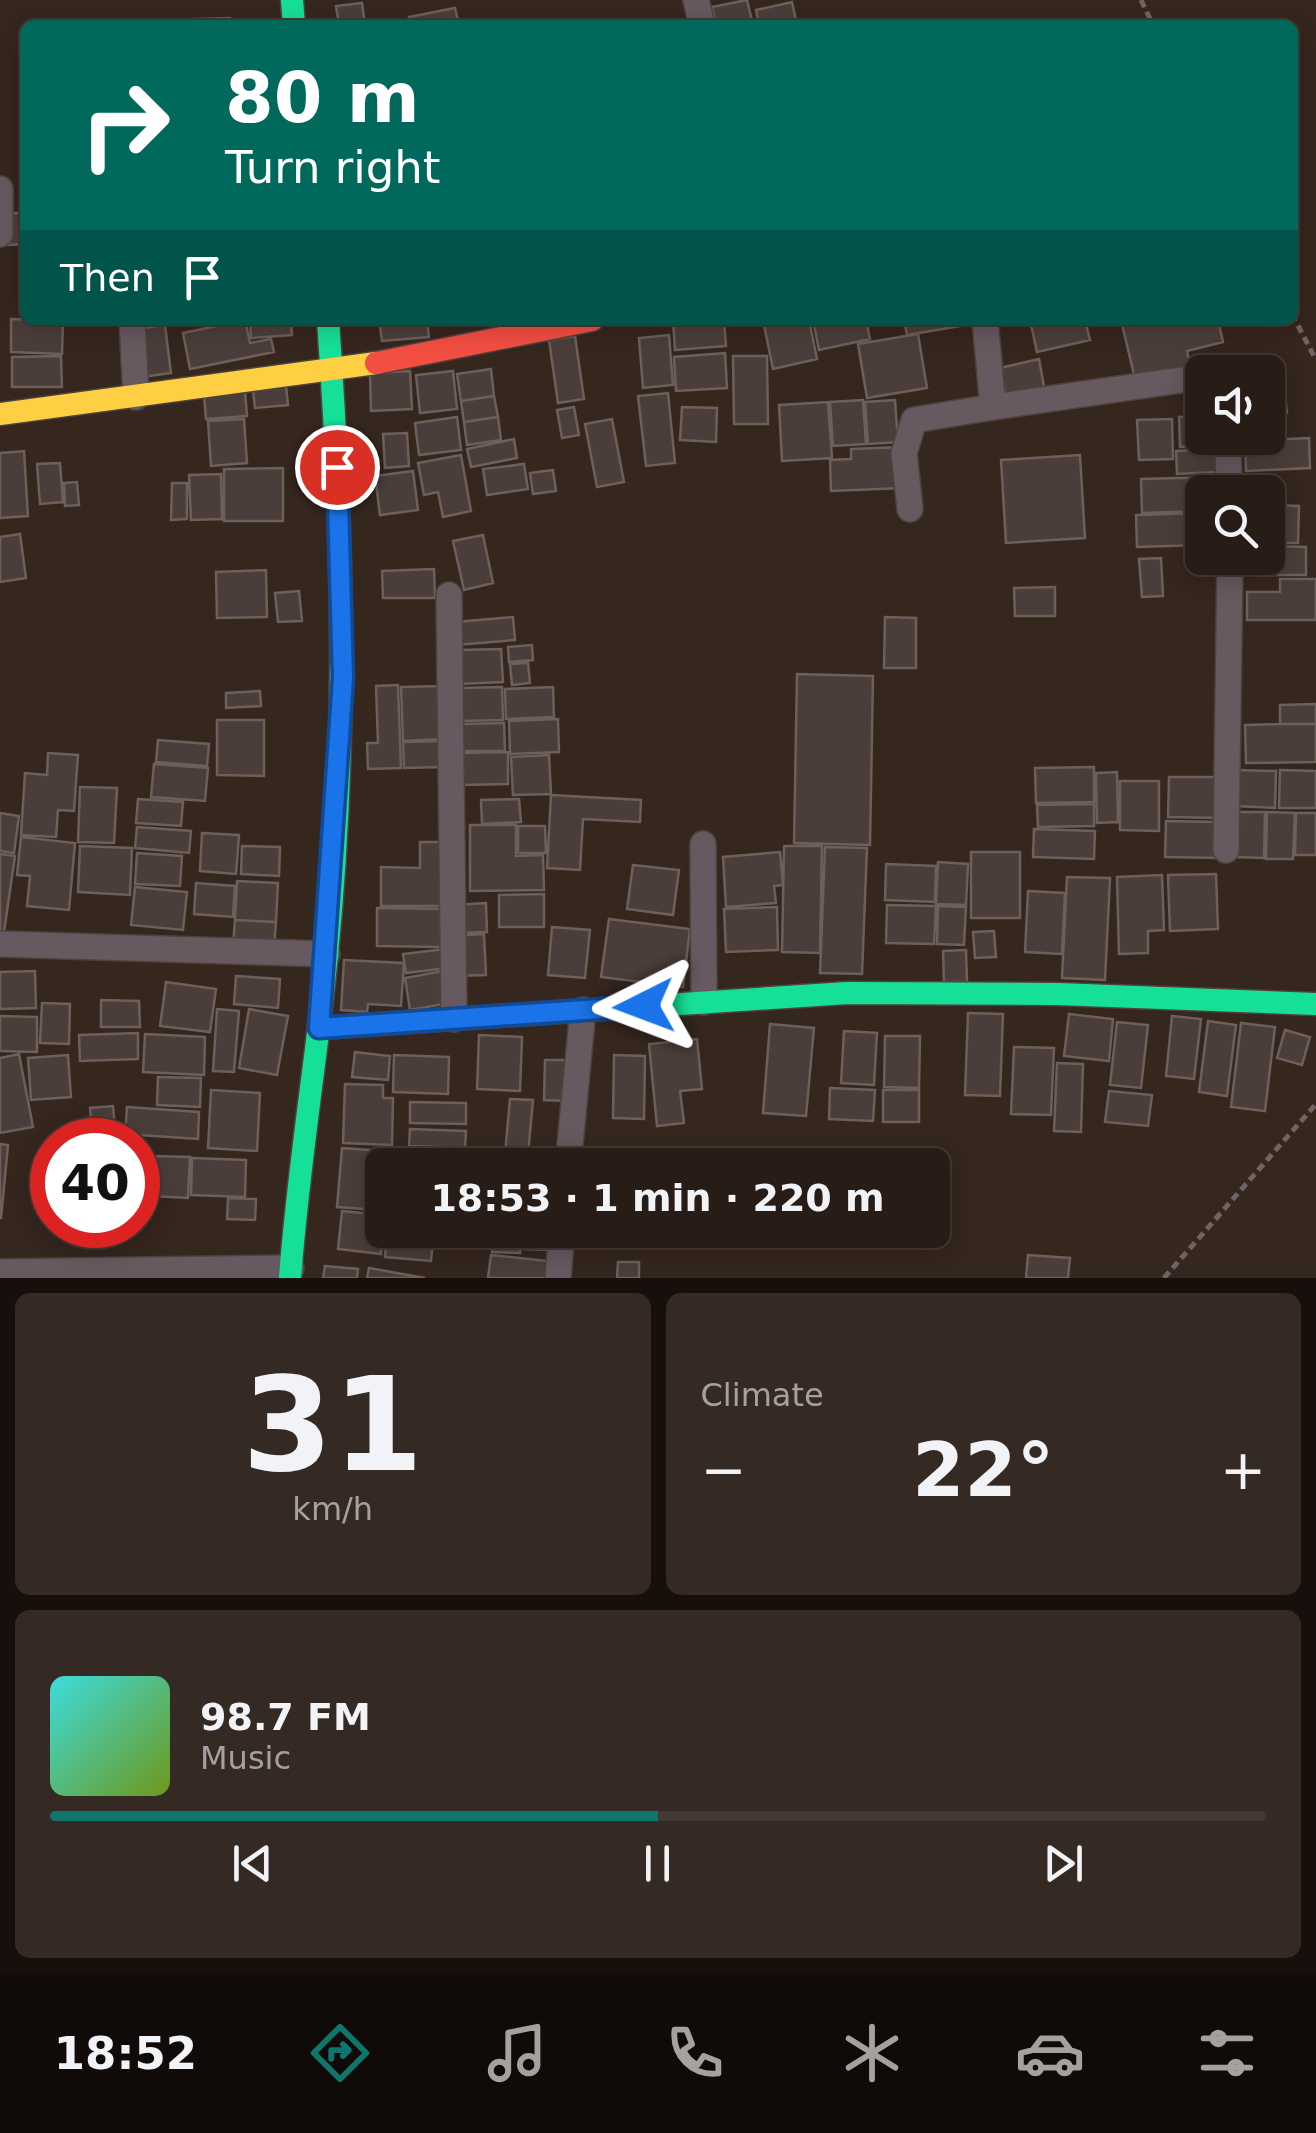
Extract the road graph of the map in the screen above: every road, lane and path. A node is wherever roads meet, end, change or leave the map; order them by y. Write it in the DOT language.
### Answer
graph roads {
  1 [pos="0,189"];
  2 [pos="0,234"];
  3 [pos="132,325"];
  4 [pos="328,325"];
  5 [pos="561,325"];
  6 [pos="985,325"];
  7 [pos="1298,325"];
  8 [pos="1316,360"];
  9 [pos="332,372"];
  10 [pos="1185,379"];
  11 [pos="136,397"];
  12 [pos="992,407"];
  13 [pos="0,414"];
  14 [pos="910,509"];
  15 [pos="1230,575"];
  16 [pos="449,595"];
  17 [pos="703,844"];
  18 [pos="1226,850"];
  19 [pos="0,944"];
  20 [pos="327,954"];
  21 [pos="704,1002"];
  22 [pos="1316,1004"];
  23 [pos="583,1010"];
  24 [pos="454,1018"];
  25 [pos="319,1028"];
  26 [pos="1316,1104"];
  27 [pos="570,1148"];
  28 [pos="560,1248"];
  29 [pos="0,1272"];
  30 [pos="290,1273"];
  31 [pos="558,1278"];
  32 [pos="1164,1278"];
  1 -- 2 [label="street"];
  3 -- 11 [label="street"];
  4 -- 9 [label="street"];
  5 -- 9 [label="street"];
  6 -- 12 [label="street"];
  7 -- 8 [label="path"];
  9 -- 11 [label="street"];
  9 -- 20 [label="street"];
  10 -- 12 [label="street"];
  11 -- 13 [label="street"];
  12 -- 14 [label="street"];
  15 -- 18 [label="street"];
  16 -- 24 [label="street"];
  17 -- 21 [label="street"];
  19 -- 20 [label="street"];
  20 -- 25 [label="street"];
  21 -- 22 [label="street"];
  21 -- 23 [label="street"];
  23 -- 24 [label="street"];
  23 -- 27 [label="street"];
  24 -- 25 [label="street"];
  25 -- 30 [label="street"];
  26 -- 32 [label="path"];
  28 -- 31 [label="street"];
  29 -- 30 [label="street"];
}
